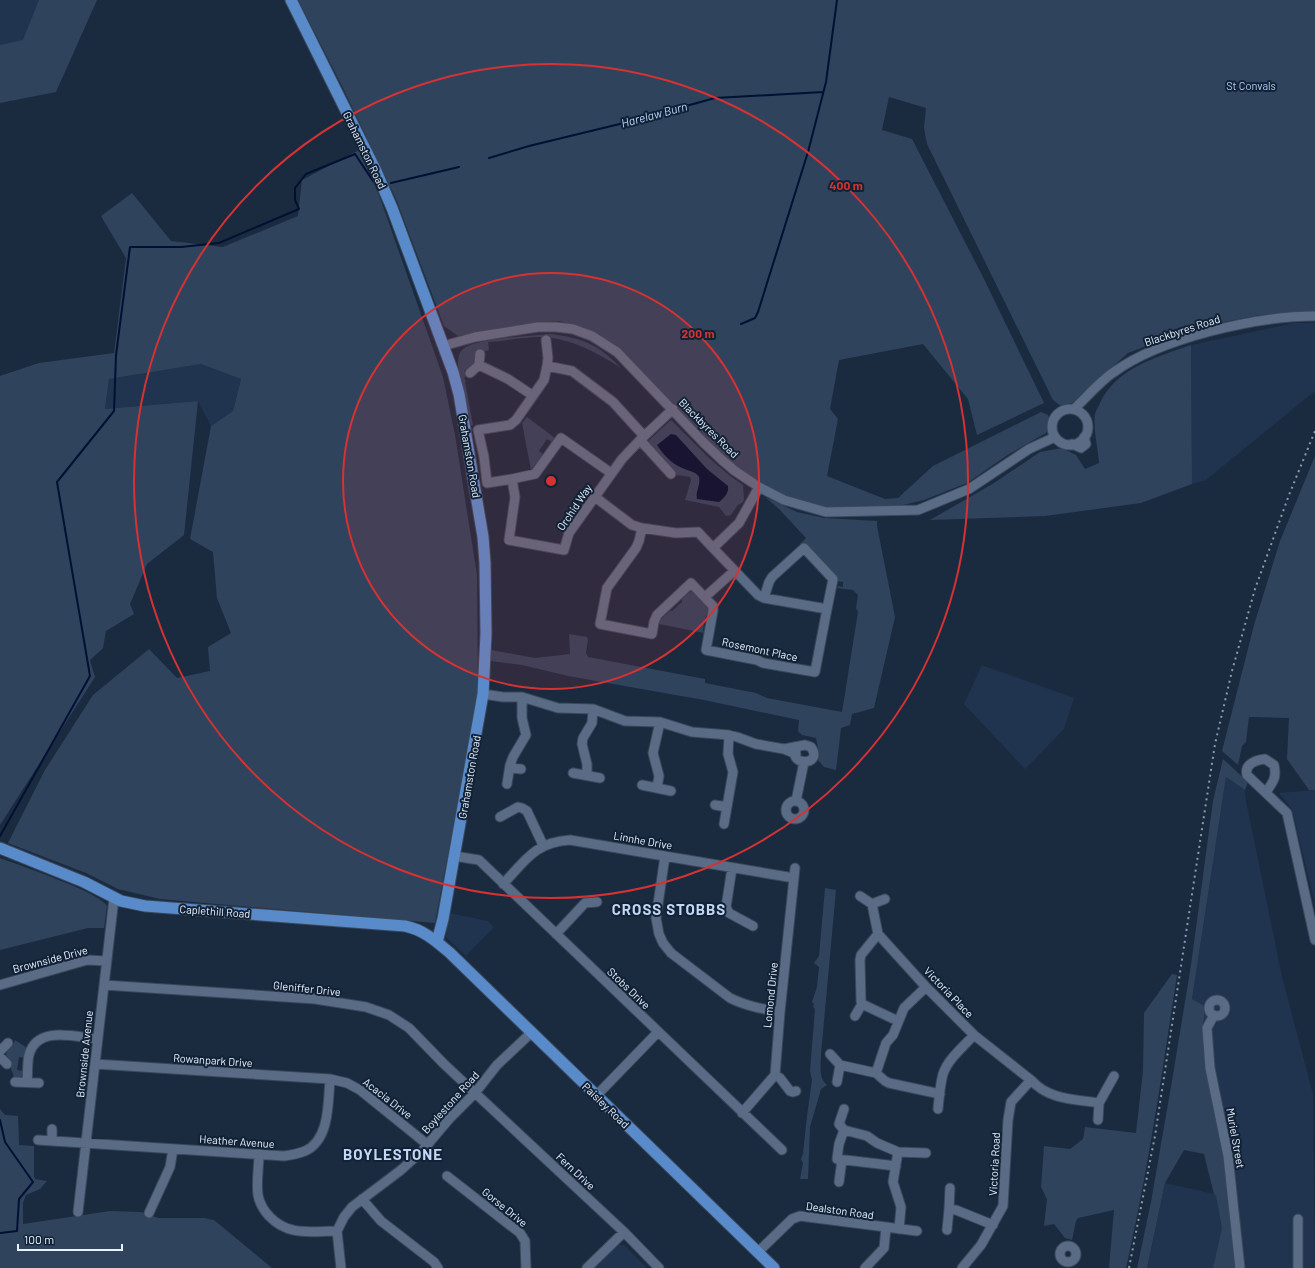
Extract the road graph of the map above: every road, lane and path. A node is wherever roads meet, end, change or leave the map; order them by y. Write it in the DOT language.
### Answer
graph roads {
  1 [pos="291,0"];
  2 [pos="1315,316"];
  3 [pos="546,340"];
  4 [pos="443,346"];
  5 [pos="480,354"];
  6 [pos="479,366"];
  7 [pos="547,366"];
  8 [pos="470,373"];
  9 [pos="532,395"];
  10 [pos="673,409"];
  11 [pos="1074,409"];
  12 [pos="1055,437"];
  13 [pos="642,438"];
  14 [pos="611,473"];
  15 [pos="671,474"];
  16 [pos="512,479"];
  17 [pos="759,487"];
  18 [pos="595,497"];
  19 [pos="642,528"];
  20 [pos="713,548"];
  21 [pos="734,571"];
  22 [pos="705,597"];
  23 [pos="764,598"];
  24 [pos="827,609"];
  25 [pos="483,694"];
  26 [pos="522,697"];
  27 [pos="593,709"];
  28 [pos="660,722"];
  29 [pos="729,735"];
  30 [pos="803,746"];
  31 [pos="804,762"];
  32 [pos="510,768"];
  33 [pos="521,769"];
  34 [pos="573,773"];
  35 [pos="587,775"];
  36 [pos="600,778"];
  37 [pos="507,784"];
  38 [pos="642,785"];
  39 [pos="657,788"];
  40 [pos="671,791"];
  41 [pos="1266,792"];
  42 [pos="796,801"];
  43 [pos="715,805"];
  44 [pos="727,807"];
  45 [pos="500,817"];
  46 [pos="724,824"];
  47 [pos="543,845"];
  48 [pos="0,848"];
  49 [pos="454,856"];
  50 [pos="665,856"];
  51 [pos="732,868"];
  52 [pos="795,868"];
  53 [pos="794,878"];
  54 [pos="503,884"];
  55 [pos="860,896"];
  56 [pos="114,898"];
  57 [pos="885,899"];
  58 [pos="597,902"];
  59 [pos="872,904"];
  60 [pos="753,926"];
  61 [pos="556,934"];
  62 [pos="878,934"];
  63 [pos="1315,940"];
  64 [pos="437,942"];
  65 [pos="106,961"];
  66 [pos="0,985"];
  67 [pos="104,986"];
  68 [pos="926,987"];
  69 [pos="862,1004"];
  70 [pos="780,1012"];
  71 [pos="1214,1015"];
  72 [pos="855,1016"];
  73 [pos="898,1021"];
  74 [pos="532,1032"];
  75 [pos="658,1032"];
  76 [pos="974,1035"];
  77 [pos="97,1039"];
  78 [pos="8,1043"];
  79 [pos="0,1051"];
  80 [pos="830,1054"];
  81 [pos="95,1064"];
  82 [pos="840,1065"];
  83 [pos="876,1072"];
  84 [pos="775,1075"];
  85 [pos="1114,1076"];
  86 [pos="330,1079"];
  87 [pos="1031,1080"];
  88 [pos="15,1082"];
  89 [pos="27,1082"];
  90 [pos="837,1082"];
  91 [pos="39,1083"];
  92 [pos="796,1091"];
  93 [pos="475,1093"];
  94 [pos="940,1094"];
  95 [pos="596,1096"];
  96 [pos="1099,1103"];
  97 [pos="844,1109"];
  98 [pos="938,1109"];
  99 [pos="742,1113"];
  100 [pos="1098,1120"];
  101 [pos="52,1129"];
  102 [pos="844,1130"];
  103 [pos="38,1140"];
  104 [pos="52,1141"];
  105 [pos="86,1143"];
  106 [pos="428,1145"];
  107 [pos="173,1149"];
  108 [pos="782,1150"];
  109 [pos="898,1152"];
  110 [pos="926,1153"];
  111 [pos="259,1154"];
  112 [pos="842,1160"];
  113 [pos="896,1166"];
  114 [pos="447,1176"];
  115 [pos="838,1182"];
  116 [pos="950,1188"];
  117 [pos="362,1199"];
  118 [pos="149,1207"];
  119 [pos="949,1209"];
  120 [pos="78,1212"];
  121 [pos="1298,1219"];
  122 [pos="993,1225"];
  123 [pos="886,1228"];
  124 [pos="899,1229"];
  125 [pos="947,1230"];
  126 [pos="337,1231"];
  127 [pos="918,1231"];
  128 [pos="624,1232"];
  129 [pos="758,1252"];
  130 [pos="341,1268"];
  131 [pos="438,1268"];
  132 [pos="526,1268"];
  133 [pos="587,1268"];
  134 [pos="659,1268"];
  135 [pos="774,1268"];
  136 [pos="865,1268"];
  137 [pos="962,1268"];
  138 [pos="1240,1268"];
  139 [pos="1298,1268"];
  1 -- 4 [label="main road, Grahamston Road"];
  2 -- 11 [label="street, Blackbyres Road"];
  3 -- 7 [label="street"];
  4 -- 10 [label="street, Blackbyres Road"];
  4 -- 25 [label="main road, Grahamston Road"];
  5 -- 6 [label="street"];
  6 -- 8 [label="street"];
  6 -- 9 [label="street"];
  7 -- 9 [label="street"];
  7 -- 13 [label="street"];
  9 -- 16 [label="street"];
  10 -- 13 [label="street, Orchid Way"];
  10 -- 17 [label="street, Blackbyres Road"];
  11 -- 12 [label="street"];
  11 -- 12 [label="street"];
  12 -- 17 [label="street, Blackbyres Road"];
  13 -- 14 [label="street, Orchid Way"];
  13 -- 15 [label="street"];
  14 -- 16 [label="street"];
  14 -- 18 [label="street, Orchid Way"];
  16 -- 18 [label="street, Orchid Way"];
  17 -- 20 [label="street"];
  18 -- 19 [label="street"];
  19 -- 20 [label="street"];
  19 -- 22 [label="street, Rosemont Place"];
  20 -- 21 [label="street"];
  21 -- 22 [label="street"];
  21 -- 23 [label="street"];
  22 -- 24 [label="street, Rosemont Place"];
  23 -- 24 [label="street"];
  23 -- 24 [label="street"];
  25 -- 26 [label="street"];
  25 -- 49 [label="main road, Grahamston Road"];
  26 -- 27 [label="street"];
  26 -- 32 [label="street"];
  27 -- 28 [label="street"];
  27 -- 35 [label="street"];
  28 -- 29 [label="street"];
  28 -- 39 [label="street"];
  29 -- 30 [label="street"];
  29 -- 44 [label="street"];
  30 -- 31 [label="street"];
  30 -- 31 [label="street"];
  31 -- 42 [label="street"];
  32 -- 33 [label="street"];
  32 -- 37 [label="street"];
  34 -- 35 [label="street"];
  35 -- 36 [label="street"];
  38 -- 39 [label="street"];
  39 -- 40 [label="street"];
  41 -- 63 [label="street"];
  43 -- 44 [label="street"];
  44 -- 46 [label="street"];
  45 -- 47 [label="street"];
  47 -- 50 [label="street, Linnhe Drive"];
  47 -- 54 [label="street, Linnhe Drive"];
  48 -- 56 [label="main road, Caplethill Road"];
  49 -- 54 [label="street, Stobs Drive"];
  49 -- 64 [label="main road, Grahamston Road"];
  50 -- 51 [label="street, Linnhe Drive"];
  50 -- 70 [label="street"];
  51 -- 53 [label="street, Linnhe Drive"];
  51 -- 60 [label="street"];
  52 -- 53 [label="street, Lomond Drive"];
  53 -- 70 [label="street, Lomond Drive"];
  54 -- 61 [label="street, Stobs Drive"];
  55 -- 59 [label="street"];
  56 -- 64 [label="main road, Caplethill Road"];
  56 -- 65 [label="street, Brownside Avenue"];
  57 -- 59 [label="street"];
  58 -- 61 [label="street"];
  59 -- 62 [label="street"];
  61 -- 75 [label="street, Stobs Drive"];
  62 -- 68 [label="street, Victoria Place"];
  62 -- 69 [label="street"];
  64 -- 74 [label="main road, Paisley Road"];
  65 -- 66 [label="street, Brownside Drive"];
  65 -- 67 [label="street, Brownside Avenue"];
  67 -- 77 [label="street, Brownside Avenue"];
  67 -- 93 [label="street, Gleniffer Drive"];
  68 -- 73 [label="street"];
  68 -- 76 [label="street, Victoria Place"];
  69 -- 72 [label="street"];
  69 -- 73 [label="street"];
  70 -- 84 [label="street, Lomond Drive"];
  71 -- 138 [label="street, Muriel Street"];
  73 -- 83 [label="street"];
  74 -- 93 [label="street, Boylestone Road"];
  74 -- 95 [label="main road, Paisley Road"];
  75 -- 95 [label="street"];
  75 -- 99 [label="street, Stobs Drive"];
  76 -- 87 [label="street, Victoria Place"];
  76 -- 94 [label="street"];
  77 -- 81 [label="street, Brownside Avenue"];
  77 -- 89 [label="street"];
  78 -- 79 [label="street"];
  80 -- 82 [label="street"];
  81 -- 86 [label="street, Rowanpark Drive"];
  81 -- 105 [label="street, Brownside Avenue"];
  82 -- 83 [label="street"];
  82 -- 90 [label="street"];
  83 -- 94 [label="street"];
  84 -- 92 [label="street"];
  84 -- 99 [label="street"];
  85 -- 96 [label="street"];
  86 -- 106 [label="street, Acacia Drive"];
  86 -- 111 [label="street, Heather Avenue"];
  87 -- 96 [label="street, Victoria Place"];
  87 -- 122 [label="street, Victoria Road"];
  88 -- 89 [label="street"];
  89 -- 91 [label="street"];
  93 -- 106 [label="street, Boylestone Road"];
  93 -- 128 [label="street, Fern Drive"];
  94 -- 98 [label="street"];
  95 -- 129 [label="main road, Paisley Road"];
  96 -- 100 [label="street"];
  97 -- 102 [label="street"];
  99 -- 108 [label="street, Stobs Drive"];
  101 -- 104 [label="street"];
  102 -- 109 [label="street"];
  102 -- 112 [label="street"];
  103 -- 104 [label="street, Heather Avenue"];
  104 -- 105 [label="street, Heather Avenue"];
  105 -- 107 [label="street, Heather Avenue"];
  105 -- 120 [label="street, Brownside Avenue"];
  106 -- 117 [label="street, Boylestone Road"];
  107 -- 111 [label="street, Heather Avenue"];
  107 -- 118 [label="street"];
  109 -- 110 [label="street"];
  109 -- 113 [label="street"];
  111 -- 126 [label="street"];
  112 -- 113 [label="street"];
  112 -- 115 [label="street"];
  113 -- 124 [label="street"];
  114 -- 132 [label="street, Gorse Drive"];
  116 -- 119 [label="street"];
  117 -- 126 [label="street, Boylestone Road"];
  117 -- 131 [label="street"];
  119 -- 122 [label="street"];
  119 -- 125 [label="street"];
  121 -- 139 [label="street"];
  122 -- 137 [label="street, Victoria Road"];
  123 -- 124 [label="street, Dealston Road"];
  123 -- 129 [label="street, Dealston Road"];
  123 -- 136 [label="street, Dealston Road"];
  124 -- 127 [label="street, Dealston Road"];
  126 -- 130 [label="street"];
  128 -- 133 [label="street"];
  128 -- 134 [label="street, Fern Drive"];
  129 -- 135 [label="main road, Paisley Road"];
}
